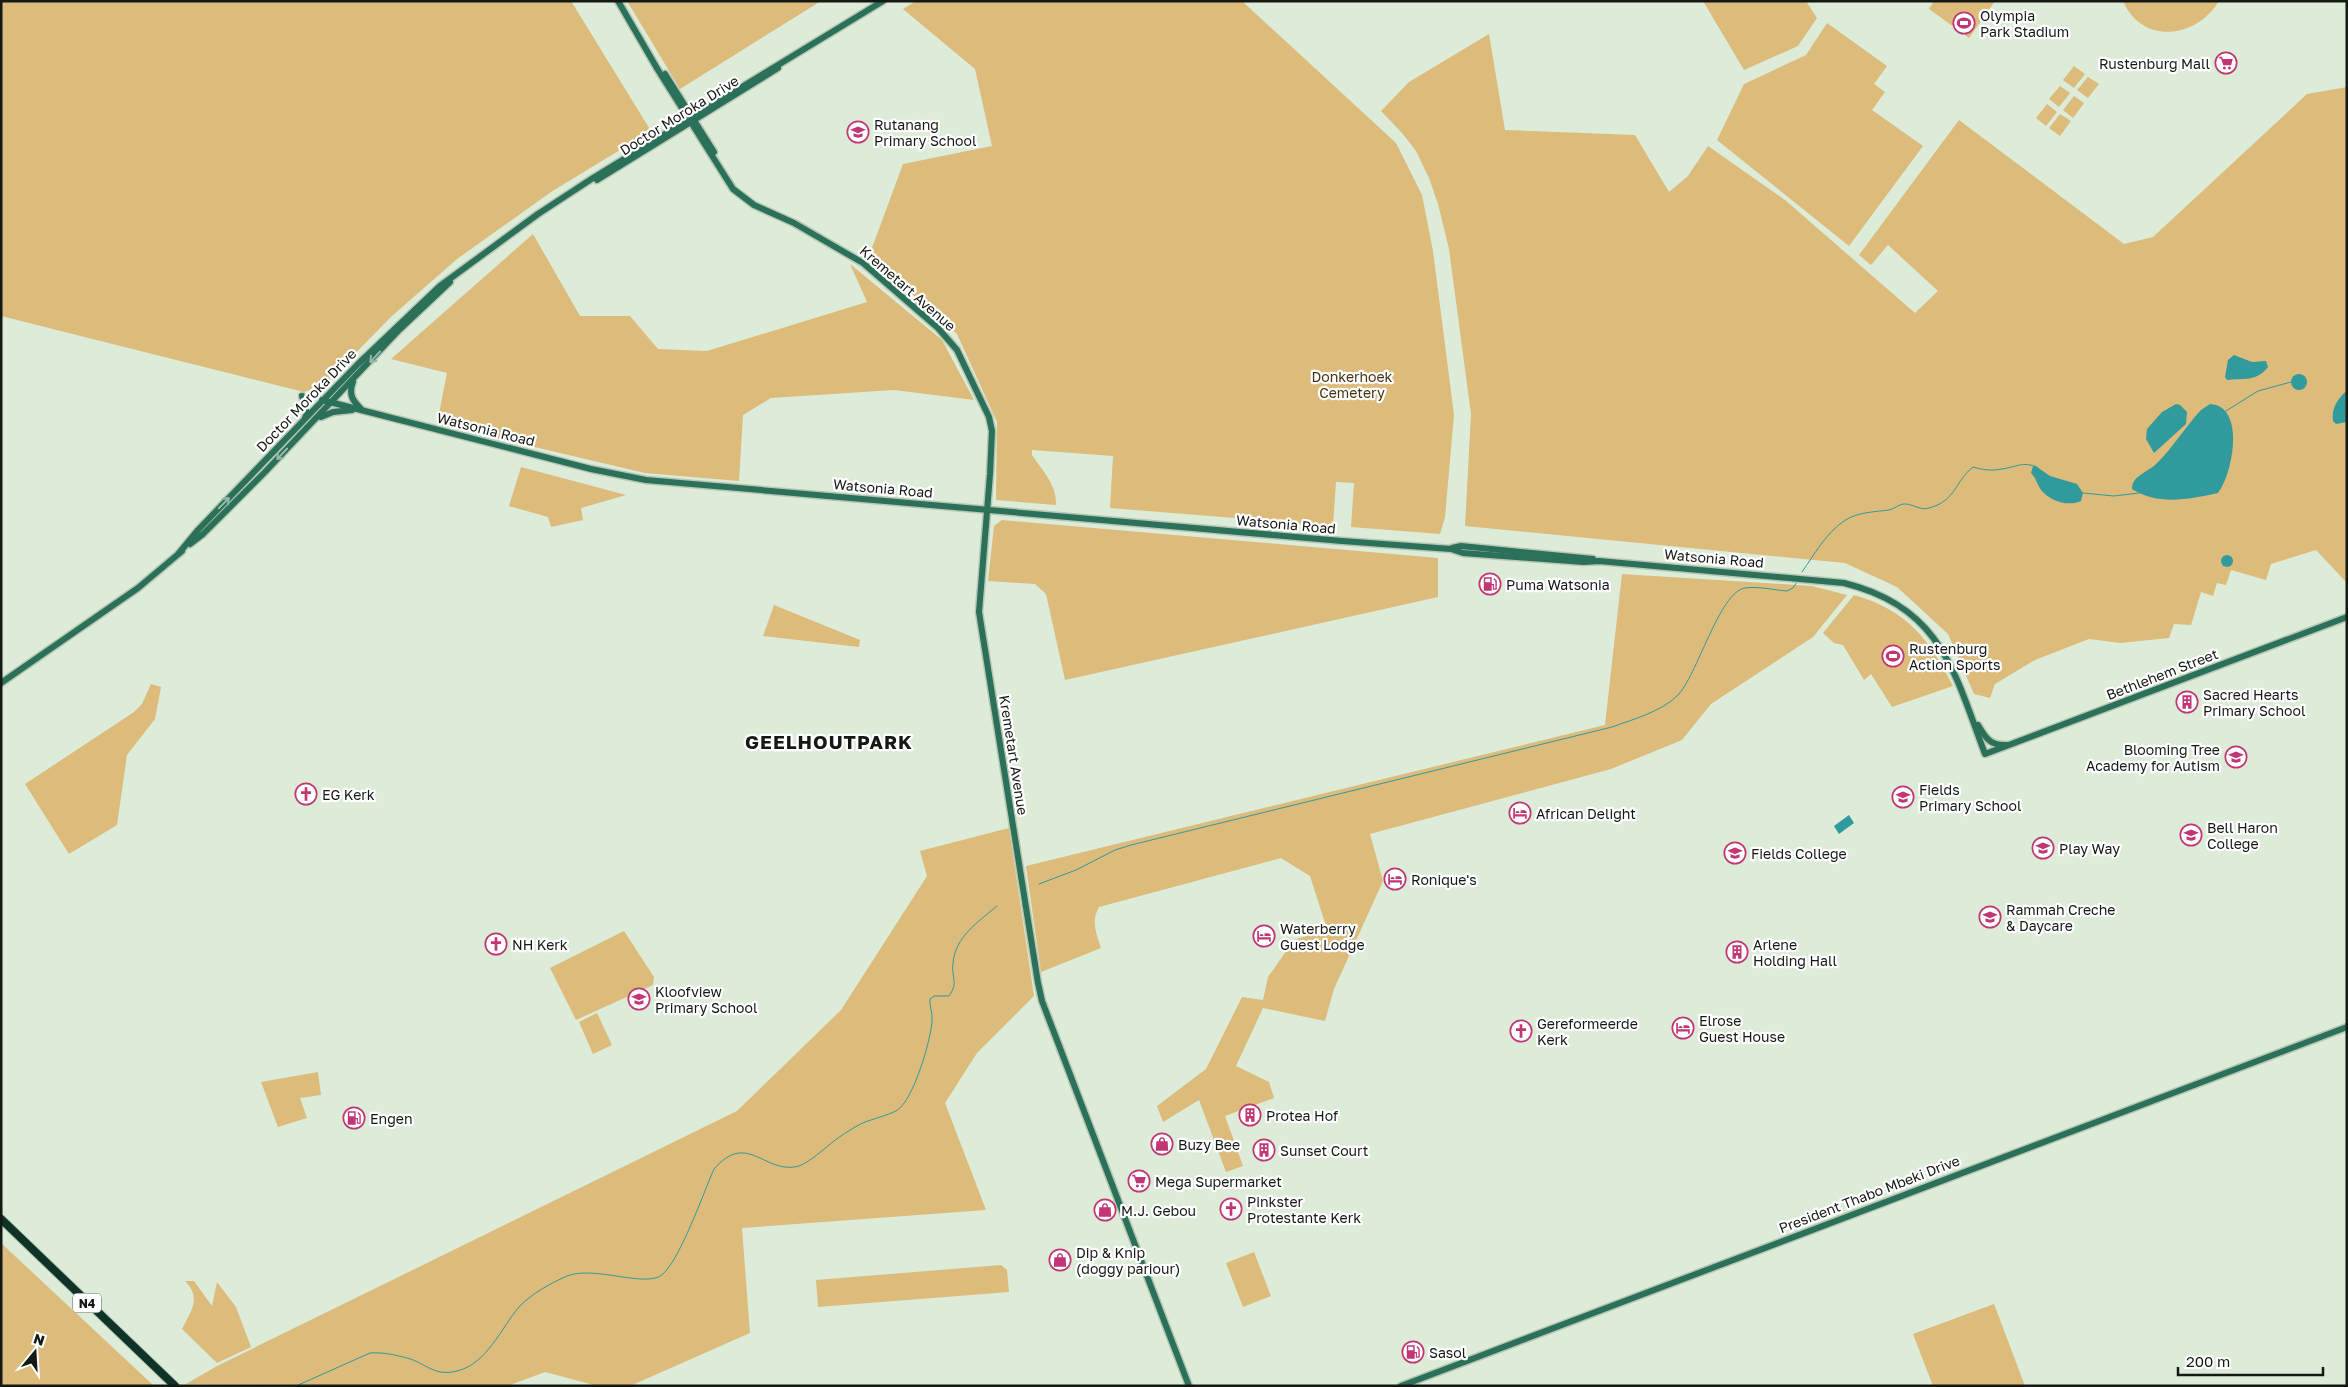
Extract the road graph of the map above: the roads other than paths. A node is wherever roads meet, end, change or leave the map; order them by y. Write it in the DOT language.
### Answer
graph roads {
  1 [pos="618,1"];
  2 [pos="883,1"];
  3 [pos="692,119"];
  4 [pos="459,273"];
  5 [pos="354,380"];
  6 [pos="302,396"];
  7 [pos="322,400"];
  8 [pos="332,403"];
  9 [pos="363,410"];
  10 [pos="304,419"];
  11 [pos="315,419"];
  12 [pos="987,509"];
  13 [pos="179,552"];
  14 [pos="2347,617"];
  15 [pos="1,683"];
  16 [pos="1971,716"];
  17 [pos="2010,745"];
  18 [pos="2347,1027"];
  19 [pos="1,1219"];
  20 [pos="175,1386"];
  21 [pos="1189,1386"];
  22 [pos="1401,1386"];
  1 -- 3 [label="main road, Kremetart Avenue"];
  2 -- 3 [label="main road, Doctor Moroka Drive"];
  3 -- 4 [label="main road, Doctor Moroka Drive"];
  3 -- 12 [label="main road, Kremetart Avenue"];
  4 -- 5 [label="main road, Doctor Moroka Drive, one-way"];
  4 -- 7 [label="main road, Doctor Moroka Drive"];
  5 -- 8 [label="main road, Doctor Moroka Drive"];
  5 -- 9 [label="main road"];
  6 -- 10 [label="main road"];
  7 -- 8 [label="main road, Watsonia Road"];
  7 -- 10 [label="main road, Doctor Moroka Drive"];
  8 -- 9 [label="main road, Watsonia Road"];
  8 -- 11 [label="main road, Doctor Moroka Drive"];
  9 -- 11 [label="main road"];
  9 -- 12 [label="main road, Watsonia Road"];
  13 -- 10 [label="main road, Doctor Moroka Drive, one-way"];
  11 -- 13 [label="main road, Doctor Moroka Drive, one-way"];
  12 -- 16 [label="main road, Watsonia Road"];
  12 -- 21 [label="main road, Kremetart Avenue"];
  13 -- 15 [label="main road, Doctor Moroka Drive"];
  14 -- 17 [label="main road, Bethlehem Street"];
  16 -- 17 [label="main road"];
  16 -- 17 [label="main road, Bethlehem Street"];
  18 -- 22 [label="main road, President Thabo Mbeki Drive"];
  19 -- 20 [label="highway, N4"];
}
